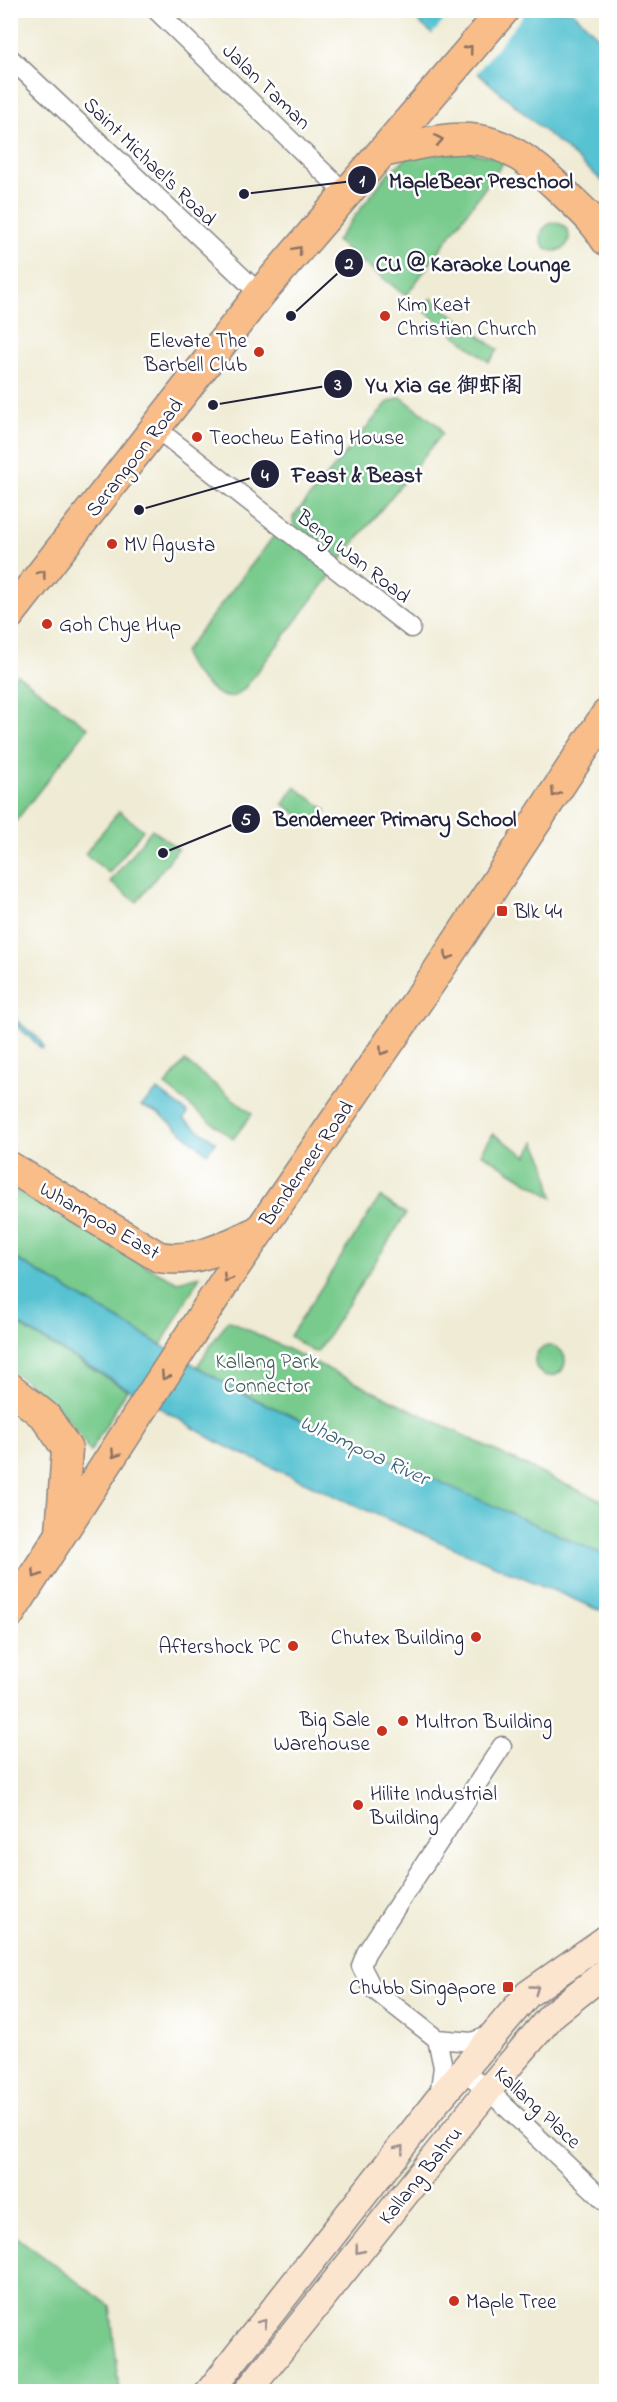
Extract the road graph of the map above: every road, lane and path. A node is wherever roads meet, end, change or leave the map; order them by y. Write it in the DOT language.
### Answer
graph roads {
  1 [pos="156,10"];
  2 [pos="497,15"];
  3 [pos="10,58"];
  4 [pos="382,152"];
  5 [pos="346,194"];
  6 [pos="606,240"];
  7 [pos="260,294"];
  8 [pos="157,429"];
  9 [pos="10,614"];
  10 [pos="411,628"];
  11 [pos="606,715"];
  12 [pos="10,1167"];
  13 [pos="260,1230"];
  14 [pos="10,1388"];
  15 [pos="61,1535"];
  16 [pos="10,1613"];
  17 [pos="502,1746"];
  18 [pos="606,1939"];
  19 [pos="606,1972"];
  20 [pos="495,2032"];
  21 [pos="436,2040"];
  22 [pos="464,2071"];
  23 [pos="488,2090"];
  24 [pos="438,2100"];
  25 [pos="606,2202"];
  26 [pos="209,2391"];
  27 [pos="246,2391"];
  1 -- 5 [label="street, Jalan Taman"];
  4 -- 2 [label="main road, Serangoon Road, one-way"];
  3 -- 7 [label="street, Saint Michael's Road"];
  4 -- 5 [label="main road, Serangoon Road"];
  4 -- 6 [label="main road, one-way"];
  7 -- 5 [label="main road, Serangoon Road, one-way"];
  7 -- 8 [label="main road, Serangoon Road"];
  9 -- 8 [label="main road, Serangoon Road, one-way"];
  8 -- 10 [label="street, Beng Wan Road"];
  11 -- 13 [label="main road, Bendemeer Road, one-way"];
  12 -- 13 [label="main road, Whampoa East"];
  13 -- 15 [label="main road, Bendemeer Road, one-way"];
  14 -- 15 [label="main road"];
  15 -- 16 [label="main road, Bendemeer Road, one-way"];
  17 -- 21 [label="street"];
  20 -- 18 [label="main road, Kallang Bahru, one-way"];
  19 -- 23 [label="main road, Kallang Bahru"];
  20 -- 21 [label="street, Kallang Bahru"];
  20 -- 22 [label="main road, Kallang Bahru"];
  21 -- 24 [label="street, Kallang Bahru"];
  22 -- 23 [label="street, Kallang Place"];
  22 -- 24 [label="main road, Kallang Bahru"];
  23 -- 25 [label="street, Kallang Place"];
  23 -- 27 [label="main road, Kallang Bahru, one-way"];
  26 -- 24 [label="main road, Kallang Bahru, one-way"];
}
